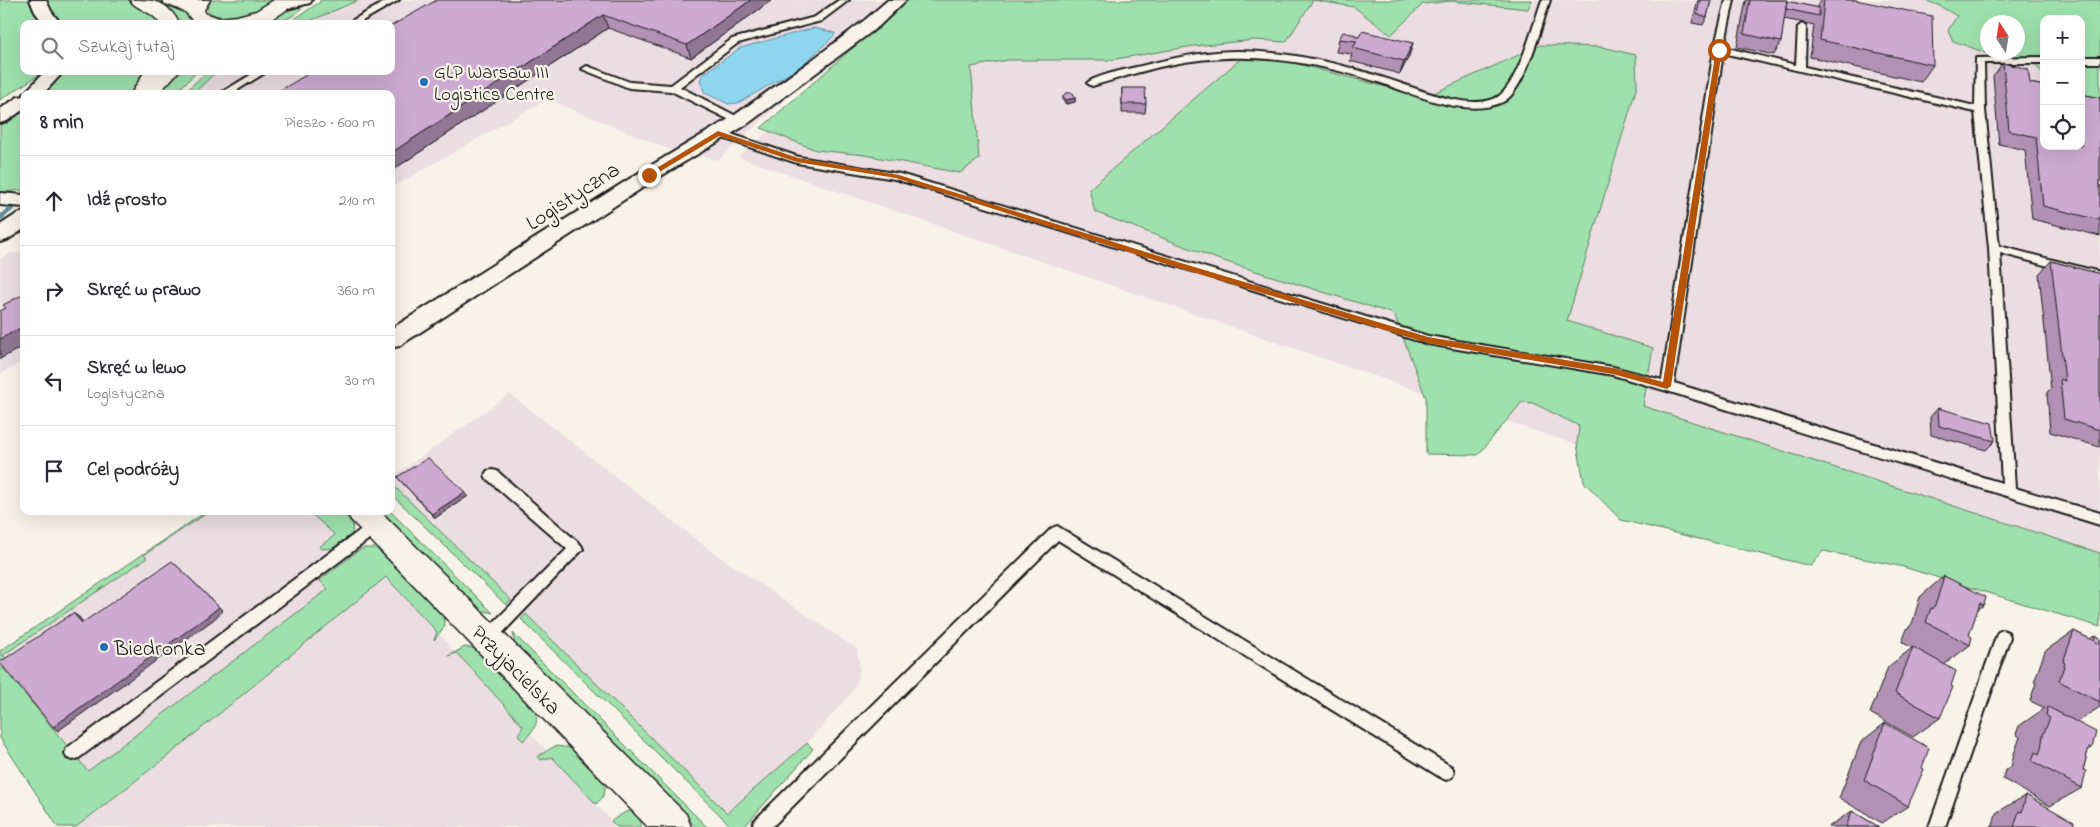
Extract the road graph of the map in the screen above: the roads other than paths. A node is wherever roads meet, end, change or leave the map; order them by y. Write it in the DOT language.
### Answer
graph roads {
  1 [pos="38,0"];
  2 [pos="140,0"];
  3 [pos="172,0"];
  4 [pos="304,0"];
  5 [pos="395,0"];
  6 [pos="845,0"];
  7 [pos="898,0"];
  8 [pos="1546,0"];
  9 [pos="1730,0"];
  10 [pos="282,3"];
  11 [pos="206,17"];
  12 [pos="50,20"];
  13 [pos="168,20"];
  14 [pos="222,20"];
  15 [pos="249,20"];
  16 [pos="358,20"];
  17 [pos="1802,26"];
  18 [pos="1719,50"];
  19 [pos="2040,60"];
  20 [pos="2085,60"];
  21 [pos="2100,60"];
  22 [pos="587,69"];
  23 [pos="1800,69"];
  24 [pos="51,75"];
  25 [pos="153,75"];
  26 [pos="164,75"];
  27 [pos="257,75"];
  28 [pos="1092,83"];
  29 [pos="673,88"];
  30 [pos="37,90"];
  31 [pos="143,90"];
  32 [pos="150,90"];
  33 [pos="231,90"];
  34 [pos="20,104"];
  35 [pos="1980,110"];
  36 [pos="0,118"];
  37 [pos="739,121"];
  38 [pos="718,133"];
  39 [pos="0,200"];
  40 [pos="20,201"];
  41 [pos="20,222"];
  42 [pos="0,235"];
  43 [pos="1994,248"];
  44 [pos="2100,276"];
  45 [pos="395,337"];
  46 [pos="1667,386"];
  47 [pos="492,475"];
  48 [pos="2009,491"];
  49 [pos="369,519"];
  50 [pos="2100,519"];
  51 [pos="2003,637"];
  52 [pos="487,639"];
  53 [pos="73,753"];
  54 [pos="1446,772"];
  55 [pos="673,827"];
  56 [pos="760,827"];
  57 [pos="1937,827"];
  1 -- 12 [label="street"];
  2 -- 13 [label="main road"];
  3 -- 11 [label="main road"];
  4 -- 10 [label="street"];
  5 -- 16 [label="lane"];
  6 -- 29 [label="lane"];
  7 -- 37 [label="street, Logistyczna"];
  8 -- 28 [label="lane"];
  9 -- 18 [label="lane"];
  10 -- 15 [label="main road"];
  11 -- 14 [label="main road"];
  17 -- 23 [label="lane"];
  18 -- 23 [label="lane"];
  18 -- 46 [label="lane"];
  19 -- 35 [label="lane"];
  20 -- 21 [label="lane"];
  22 -- 29 [label="lane"];
  23 -- 35 [label="lane"];
  24 -- 30 [label="street"];
  25 -- 31 [label="main road"];
  26 -- 32 [label="main road"];
  27 -- 33 [label="lane"];
  29 -- 37 [label="lane"];
  34 -- 36 [label="street"];
  35 -- 43 [label="lane"];
  37 -- 38 [label="street, Logistyczna"];
  38 -- 45 [label="street, Logistyczna"];
  38 -- 46 [label="lane"];
  39 -- 40 [label="street"];
  41 -- 42 [label="street"];
  43 -- 44 [label="lane"];
  43 -- 48 [label="lane"];
  46 -- 48 [label="lane"];
  47 -- 52 [label="lane"];
  48 -- 50 [label="lane"];
  49 -- 52 [label="main road, Przyjacielska"];
  49 -- 53 [label="lane"];
  51 -- 57 [label="lane"];
  52 -- 55 [label="main road, Przyjacielska"];
  54 -- 56 [label="lane"];
}
